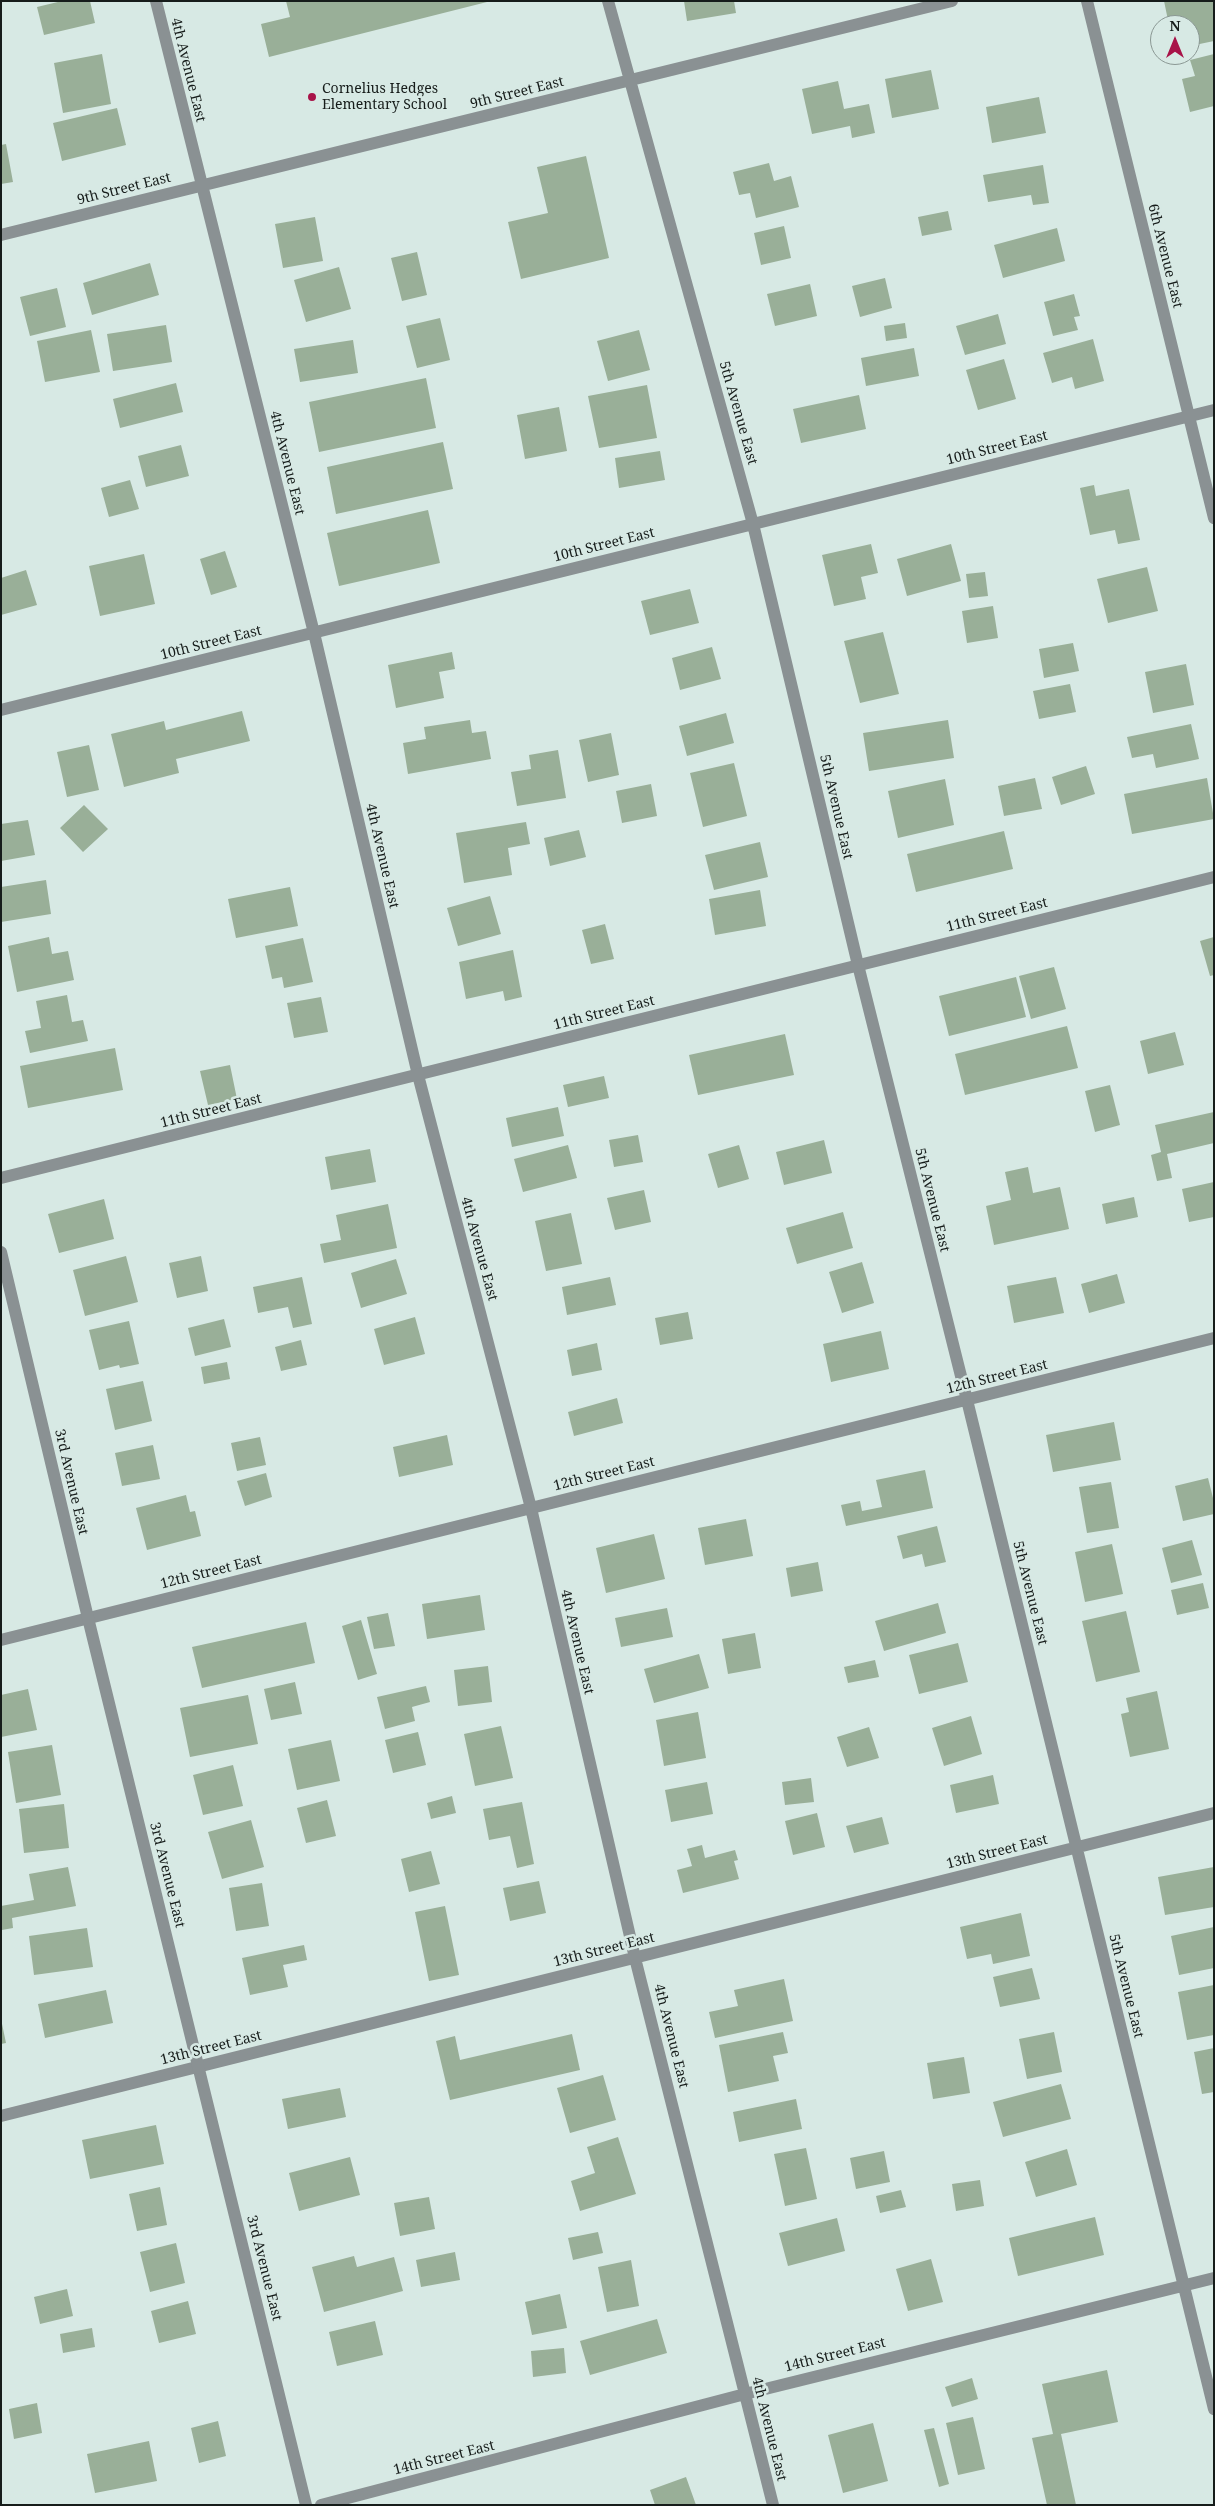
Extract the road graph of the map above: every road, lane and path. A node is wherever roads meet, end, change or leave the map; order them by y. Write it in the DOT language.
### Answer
graph roads {
  1 [pos="156,1"];
  2 [pos="608,1"];
  3 [pos="952,1"];
  4 [pos="1087,1"];
  5 [pos="629,81"];
  6 [pos="202,186"];
  7 [pos="1,235"];
  8 [pos="1214,410"];
  9 [pos="1188,416"];
  10 [pos="1214,518"];
  11 [pos="753,524"];
  12 [pos="314,633"];
  13 [pos="1,710"];
  14 [pos="1214,876"];
  15 [pos="858,965"];
  16 [pos="418,1075"];
  17 [pos="1,1178"];
  18 [pos="1,1252"];
  19 [pos="1214,1338"];
  20 [pos="967,1400"];
  21 [pos="531,1508"];
  22 [pos="88,1618"];
  23 [pos="1,1640"];
  24 [pos="1214,1813"];
  25 [pos="1077,1848"];
  26 [pos="635,1958"];
  27 [pos="199,2067"];
  28 [pos="1,2116"];
  29 [pos="1214,2278"];
  30 [pos="1183,2285"];
  31 [pos="745,2394"];
  32 [pos="1214,2409"];
  33 [pos="306,2505"];
  34 [pos="321,2505"];
  35 [pos="773,2505"];
  1 -- 6 [label="street, 4th Avenue East"];
  2 -- 5 [label="street, 5th Avenue East"];
  3 -- 5 [label="street, 9th Street East"];
  4 -- 9 [label="street, 6th Avenue East"];
  5 -- 6 [label="street, 9th Street East"];
  5 -- 11 [label="street, 5th Avenue East"];
  6 -- 7 [label="street, 9th Street East"];
  6 -- 12 [label="street, 4th Avenue East"];
  8 -- 9 [label="street, 10th Street East"];
  9 -- 10 [label="street, 6th Avenue East"];
  9 -- 11 [label="street, 10th Street East"];
  11 -- 12 [label="street, 10th Street East"];
  11 -- 15 [label="street, 5th Avenue East"];
  12 -- 13 [label="street, 10th Street East"];
  12 -- 16 [label="street, 4th Avenue East"];
  14 -- 15 [label="street, 11th Street East"];
  15 -- 16 [label="street, 11th Street East"];
  15 -- 20 [label="street, 5th Avenue East"];
  16 -- 17 [label="street, 11th Street East"];
  16 -- 21 [label="street, 4th Avenue East"];
  18 -- 22 [label="street, 3rd Avenue East"];
  19 -- 20 [label="street, 12th Street East"];
  20 -- 21 [label="street, 12th Street East"];
  20 -- 25 [label="street, 5th Avenue East"];
  21 -- 22 [label="street, 12th Street East"];
  21 -- 26 [label="street, 4th Avenue East"];
  22 -- 23 [label="street, 12th Street East"];
  22 -- 27 [label="street, 3rd Avenue East"];
  24 -- 25 [label="street, 13th Street East"];
  25 -- 26 [label="street, 13th Street East"];
  25 -- 30 [label="street, 5th Avenue East"];
  26 -- 27 [label="street, 13th Street East"];
  26 -- 31 [label="street, 4th Avenue East"];
  27 -- 28 [label="street, 13th Street East"];
  27 -- 33 [label="street, 3rd Avenue East"];
  29 -- 30 [label="street, 14th Street East"];
  30 -- 31 [label="street, 14th Street East"];
  30 -- 32 [label="street, 5th Avenue East"];
  31 -- 34 [label="street, 14th Street East"];
  31 -- 35 [label="street, 4th Avenue East"];
}
